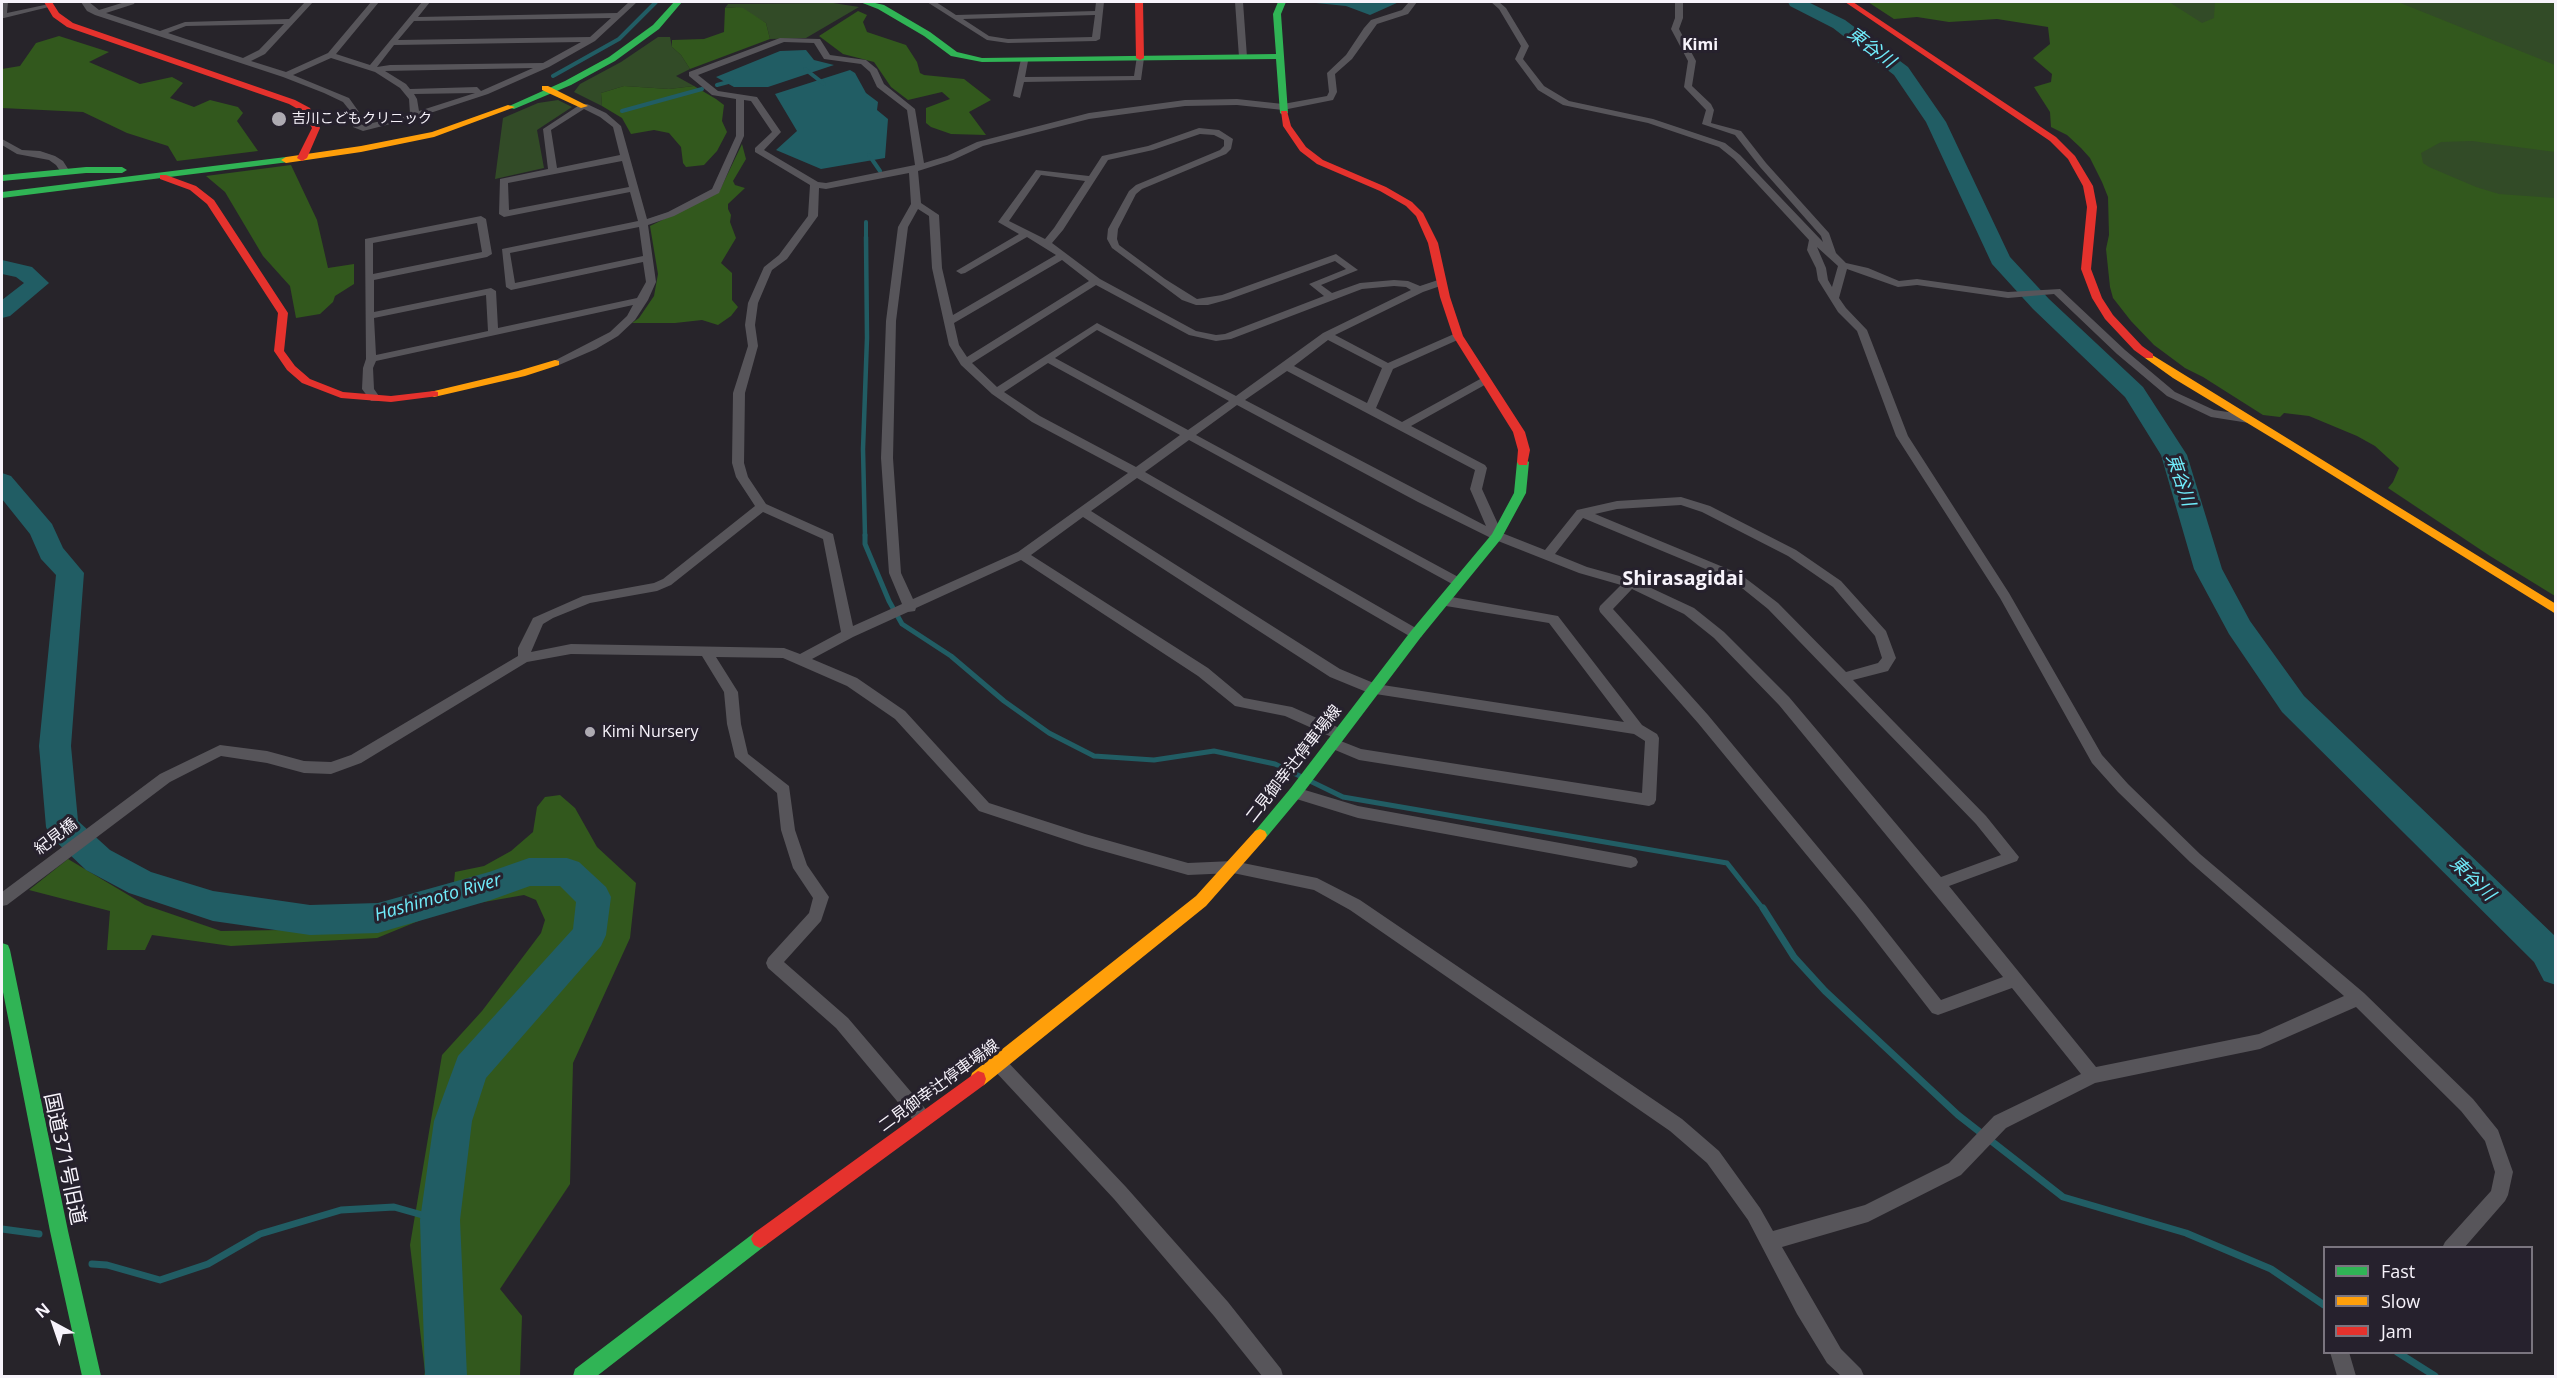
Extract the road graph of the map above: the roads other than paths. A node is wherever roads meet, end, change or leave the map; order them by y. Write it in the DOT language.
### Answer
graph roads {
  1 [pos="4,2"];
  2 [pos="85,2"];
  3 [pos="131,2"];
  4 [pos="309,2"];
  5 [pos="375,2"];
  6 [pos="426,2"];
  7 [pos="633,2"];
  8 [pos="666,2"];
  9 [pos="678,2"];
  10 [pos="864,2"];
  11 [pos="931,2"];
  12 [pos="1100,2"];
  13 [pos="1139,2"];
  14 [pos="1239,2"];
  15 [pos="1282,2"];
  16 [pos="1413,2"];
  17 [pos="1495,2"];
  18 [pos="1679,2"];
  19 [pos="1850,2"];
  20 [pos="49,4"];
  21 [pos="98,13"];
  22 [pos="1099,13"];
  23 [pos="620,15"];
  24 [pos="956,17"];
  25 [pos="412,19"];
  26 [pos="291,21"];
  27 [pos="159,34"];
  28 [pos="592,39"];
  29 [pos="392,43"];
  30 [pos="331,55"];
  31 [pos="1279,56"];
  32 [pos="1243,57"];
  33 [pos="1140,58"];
  34 [pos="244,61"];
  35 [pos="1024,61"];
  36 [pos="546,65"];
  37 [pos="375,69"];
  38 [pos="286,75"];
  39 [pos="1020,80"];
  40 [pos="548,89"];
  41 [pos="407,92"];
  42 [pos="485,92"];
  43 [pos="1017,96"];
  44 [pos="740,98"];
  45 [pos="584,106"];
  46 [pos="1283,107"];
  47 [pos="415,116"];
  48 [pos="2,142"];
  49 [pos="303,155"];
  50 [pos="626,157"];
  51 [pos="270,160"];
  52 [pos="916,168"];
  53 [pos="553,171"];
  54 [pos="65,172"];
  55 [pos="2,178"];
  56 [pos="1092,179"];
  57 [pos="815,184"];
  58 [pos="2,187"];
  59 [pos="633,189"];
  60 [pos="2,195"];
  61 [pos="916,204"];
  62 [pos="643,223"];
  63 [pos="1027,233"];
  64 [pos="1814,239"];
  65 [pos="1046,243"];
  66 [pos="1831,253"];
  67 [pos="1061,256"];
  68 [pos="649,258"];
  69 [pos="1843,265"];
  70 [pos="962,271"];
  71 [pos="369,278"];
  72 [pos="1096,281"];
  73 [pos="1442,282"];
  74 [pos="1419,290"];
  75 [pos="1330,296"];
  76 [pos="1835,297"];
  77 [pos="643,300"];
  78 [pos="369,316"];
  79 [pos="950,321"];
  80 [pos="493,332"];
  81 [pos="1327,335"];
  82 [pos="1458,336"];
  83 [pos="1047,358"];
  84 [pos="371,359"];
  85 [pos="965,363"];
  86 [pos="1287,366"];
  87 [pos="1388,367"];
  88 [pos="1486,380"];
  89 [pos="996,392"];
  90 [pos="375,399"];
  91 [pos="1237,400"];
  92 [pos="1370,408"];
  93 [pos="2249,419"];
  94 [pos="1401,428"];
  95 [pos="1190,435"];
  96 [pos="1138,473"];
  97 [pos="762,507"];
  98 [pos="1083,512"];
  99 [pos="1581,513"];
  100 [pos="1497,536"];
  101 [pos="1022,555"];
  102 [pos="1547,556"];
  103 [pos="1458,582"];
  104 [pos="1630,583"];
  105 [pos="1446,601"];
  106 [pos="907,609"];
  107 [pos="2556,610"];
  108 [pos="854,632"];
  109 [pos="1416,634"];
  110 [pos="706,652"];
  111 [pos="524,658"];
  112 [pos="800,660"];
  113 [pos="1844,678"];
  114 [pos="1374,689"];
  115 [pos="1637,729"];
  116 [pos="1336,739"];
  117 [pos="1296,792"];
  118 [pos="1630,862"];
  119 [pos="1233,867"];
  120 [pos="1938,884"];
  121 [pos="2,900"];
  122 [pos="2,950"];
  123 [pos="2014,980"];
  124 [pos="2358,998"];
  125 [pos="999,1064"];
  126 [pos="2094,1076"];
  127 [pos="923,1119"];
  128 [pos="1768,1242"];
  129 [pos="2453,1246"];
  130 [pos="2339,1354"];
  131 [pos="92,1377"];
  132 [pos="582,1377"];
  133 [pos="1274,1377"];
  134 [pos="1854,1377"];
  135 [pos="2348,1377"];
  1 -- 20 [label="street"];
  2 -- 21 [label="street"];
  3 -- 21 [label="street"];
  4 -- 26 [label="street"];
  5 -- 30 [label="street"];
  6 -- 25 [label="street"];
  7 -- 23 [label="street"];
  8 -- 40 [label="street"];
  9 -- 40 [label="street"];
  10 -- 35 [label="street"];
  11 -- 24 [label="street"];
  12 -- 22 [label="street"];
  13 -- 33 [label="street"];
  14 -- 32 [label="street"];
  15 -- 31 [label="street, 二見御幸辻停車場線"];
  16 -- 46 [label="street"];
  17 -- 64 [label="street"];
  18 -- 66 [label="street"];
  19 -- 93 [label="street"];
  20 -- 49 [label="street"];
  21 -- 27 [label="street"];
  22 -- 24 [label="street"];
  22 -- 24 [label="street"];
  23 -- 25 [label="street"];
  23 -- 28 [label="street"];
  25 -- 29 [label="street"];
  26 -- 27 [label="street"];
  26 -- 34 [label="street"];
  27 -- 34 [label="street"];
  28 -- 29 [label="street"];
  28 -- 36 [label="street"];
  29 -- 37 [label="street"];
  30 -- 37 [label="street"];
  30 -- 38 [label="street"];
  31 -- 32 [label="street"];
  31 -- 46 [label="street, 二見御幸辻停車場線"];
  32 -- 33 [label="street"];
  33 -- 35 [label="street"];
  33 -- 39 [label="street"];
  34 -- 38 [label="street"];
  35 -- 39 [label="street"];
  36 -- 37 [label="street"];
  36 -- 42 [label="street"];
  37 -- 41 [label="street"];
  38 -- 47 [label="street"];
  39 -- 43 [label="street"];
  40 -- 45 [label="street"];
  40 -- 49 [label="street"];
  41 -- 42 [label="street"];
  41 -- 47 [label="street"];
  42 -- 47 [label="street"];
  44 -- 52 [label="street"];
  44 -- 57 [label="street"];
  44 -- 62 [label="street"];
  45 -- 50 [label="street"];
  45 -- 53 [label="street"];
  46 -- 52 [label="street"];
  46 -- 73 [label="street, 二見御幸辻停車場線"];
  48 -- 54 [label="street"];
  49 -- 51 [label="street"];
  50 -- 53 [label="street"];
  50 -- 59 [label="street"];
  51 -- 58 [label="street"];
  51 -- 60 [label="street"];
  52 -- 57 [label="street"];
  52 -- 61 [label="street"];
  53 -- 59 [label="street"];
  54 -- 55 [label="street"];
  54 -- 90 [label="street"];
  56 -- 63 [label="street"];
  56 -- 65 [label="street"];
  56 -- 75 [label="street"];
  57 -- 97 [label="street"];
  59 -- 62 [label="street"];
  61 -- 79 [label="street"];
  61 -- 106 [label="street"];
  62 -- 68 [label="street"];
  62 -- 68 [label="street"];
  63 -- 65 [label="street"];
  63 -- 70 [label="street"];
  64 -- 66 [label="street"];
  64 -- 76 [label="street"];
  65 -- 67 [label="street"];
  66 -- 69 [label="street"];
  67 -- 72 [label="street"];
  67 -- 79 [label="street"];
  68 -- 77 [label="street"];
  69 -- 76 [label="street"];
  69 -- 93 [label="street"];
  71 -- 71 [label="street"];
  71 -- 78 [label="street"];
  72 -- 75 [label="street"];
  72 -- 85 [label="street"];
  73 -- 74 [label="street"];
  73 -- 82 [label="street, 二見御幸辻停車場線"];
  74 -- 75 [label="street"];
  74 -- 81 [label="street"];
  76 -- 124 [label="street"];
  77 -- 80 [label="street"];
  77 -- 90 [label="street"];
  78 -- 80 [label="street"];
  78 -- 84 [label="street"];
  79 -- 85 [label="street"];
  80 -- 84 [label="street"];
  81 -- 86 [label="street"];
  81 -- 87 [label="street"];
  82 -- 87 [label="street"];
  82 -- 88 [label="street, 二見御幸辻停車場線"];
  83 -- 89 [label="street"];
  83 -- 91 [label="street"];
  83 -- 95 [label="street"];
  84 -- 90 [label="street"];
  85 -- 89 [label="street"];
  86 -- 91 [label="street"];
  86 -- 92 [label="street"];
  87 -- 92 [label="street"];
  88 -- 94 [label="street"];
  88 -- 100 [label="street, 二見御幸辻停車場線"];
  89 -- 96 [label="street"];
  91 -- 95 [label="street"];
  91 -- 100 [label="street"];
  92 -- 94 [label="street"];
  93 -- 107 [label="street"];
  94 -- 100 [label="street"];
  95 -- 96 [label="street"];
  95 -- 103 [label="street"];
  96 -- 98 [label="street"];
  96 -- 109 [label="street"];
  97 -- 108 [label="street"];
  97 -- 111 [label="street"];
  98 -- 101 [label="street"];
  98 -- 114 [label="street"];
  99 -- 102 [label="street"];
  99 -- 113 [label="street"];
  99 -- 113 [label="street"];
  100 -- 102 [label="street"];
  100 -- 103 [label="street, 二見御幸辻停車場線"];
  101 -- 106 [label="street"];
  101 -- 116 [label="street"];
  102 -- 104 [label="street"];
  103 -- 105 [label="street, 二見御幸辻停車場線"];
  104 -- 120 [label="street"];
  104 -- 123 [label="street"];
  105 -- 109 [label="street, 二見御幸辻停車場線"];
  105 -- 115 [label="street"];
  106 -- 108 [label="street"];
  108 -- 112 [label="street"];
  109 -- 114 [label="street, 二見御幸辻停車場線"];
  110 -- 111 [label="street, 紀見橋"];
  110 -- 112 [label="street, 紀見橋"];
  110 -- 127 [label="street"];
  111 -- 121 [label="street, 紀見橋"];
  112 -- 119 [label="street, 紀見橋"];
  113 -- 120 [label="street"];
  114 -- 115 [label="street"];
  114 -- 116 [label="street, 二見御幸辻停車場線"];
  115 -- 116 [label="street"];
  116 -- 117 [label="street, 二見御幸辻停車場線"];
  117 -- 118 [label="street"];
  117 -- 119 [label="street, 二見御幸辻停車場線"];
  119 -- 125 [label="street, 二見御幸辻停車場線"];
  119 -- 128 [label="street, 紀見橋"];
  120 -- 123 [label="street"];
  122 -- 131 [label="street, 国道371号旧道"];
  123 -- 126 [label="street"];
  124 -- 126 [label="street"];
  124 -- 129 [label="street"];
  125 -- 127 [label="street, 二見御幸辻停車場線"];
  125 -- 133 [label="street"];
  126 -- 128 [label="street"];
  127 -- 132 [label="street, 二見御幸辻停車場線"];
  128 -- 134 [label="street, 紀見橋"];
  130 -- 135 [label="street"];
}
